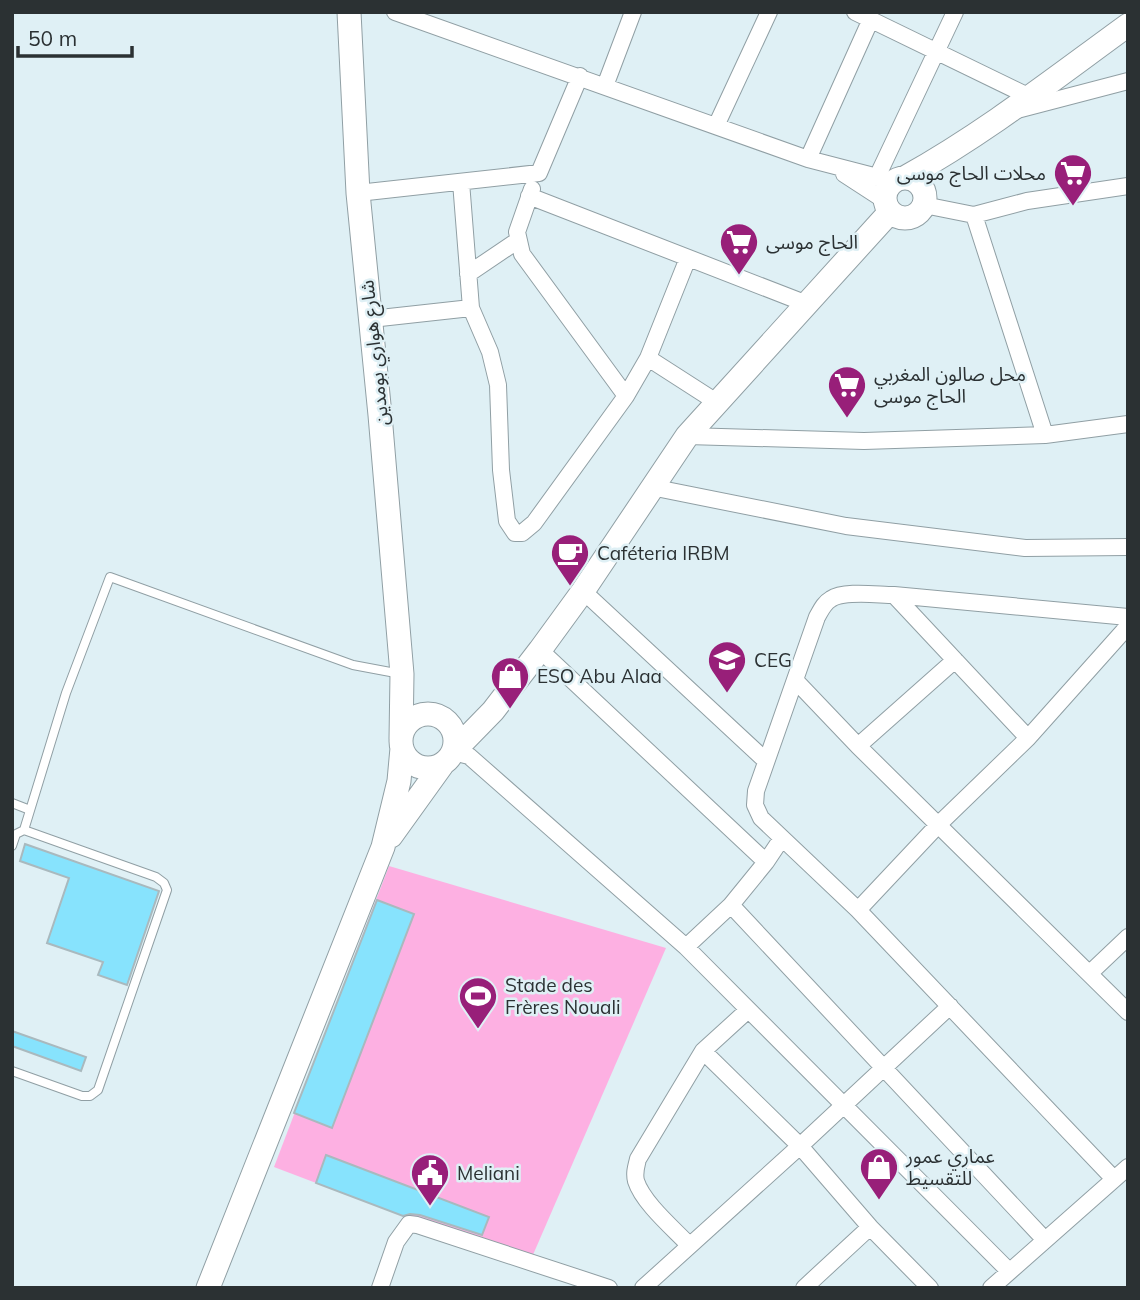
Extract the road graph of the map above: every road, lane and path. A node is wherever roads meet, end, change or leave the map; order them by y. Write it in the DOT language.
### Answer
graph roads {
  1 [pos="349,12"];
  2 [pos="396,12"];
  3 [pos="633,12"];
  4 [pos="769,12"];
  5 [pos="954,12"];
  6 [pos="863,16"];
  7 [pos="1128,25"];
  8 [pos="936,51"];
  9 [pos="580,76"];
  10 [pos="1128,81"];
  11 [pos="605,86"];
  12 [pos="1030,97"];
  13 [pos="1011,112"];
  14 [pos="716,126"];
  15 [pos="957,148"];
  16 [pos="808,159"];
  17 [pos="833,167"];
  18 [pos="539,173"];
  19 [pos="461,182"];
  20 [pos="1128,186"];
  21 [pos="890,189"];
  22 [pos="358,193"];
  23 [pos="529,196"];
  24 [pos="924,199"];
  25 [pos="974,215"];
  26 [pos="517,241"];
  27 [pos="688,258"];
  28 [pos="468,274"];
  29 [pos="807,304"];
  30 [pos="471,308"];
  31 [pos="371,319"];
  32 [pos="648,358"];
  33 [pos="626,396"];
  34 [pos="718,402"];
  35 [pos="1128,424"];
  36 [pos="1045,435"];
  37 [pos="687,436"];
  38 [pos="651,487"];
  39 [pos="1128,547"];
  40 [pos="583,591"];
  41 [pos="894,596"];
  42 [pos="1128,617"];
  43 [pos="1128,625"];
  44 [pos="540,650"];
  45 [pos="955,660"];
  46 [pos="795,680"];
  47 [pos="402,684"];
  48 [pos="493,711"];
  49 [pos="433,715"];
  50 [pos="1028,738"];
  51 [pos="402,743"];
  52 [pos="858,747"];
  53 [pos="448,759"];
  54 [pos="766,761"];
  55 [pos="12,803"];
  56 [pos="30,810"];
  57 [pos="939,825"];
  58 [pos="24,830"];
  59 [pos="782,838"];
  60 [pos="12,846"];
  61 [pos="383,847"];
  62 [pos="766,862"];
  63 [pos="731,905"];
  64 [pos="858,910"];
  65 [pos="1128,937"];
  66 [pos="686,947"];
  67 [pos="1090,973"];
  68 [pos="950,1006"];
  69 [pos="748,1010"];
  70 [pos="1128,1012"];
  71 [pos="703,1051"];
  72 [pos="884,1066"];
  73 [pos="12,1071"];
  74 [pos="842,1105"];
  75 [pos="800,1146"];
  76 [pos="1128,1167"];
  77 [pos="1114,1179"];
  78 [pos="870,1227"];
  79 [pos="1045,1240"];
  80 [pos="689,1245"];
  81 [pos="1009,1271"];
  82 [pos="208,1288"];
  83 [pos="380,1288"];
  84 [pos="609,1288"];
  85 [pos="643,1288"];
  86 [pos="804,1288"];
  87 [pos="930,1288"];
  88 [pos="991,1288"];
  1 -- 22 [label="street, شارع هواري بومدين"];
  2 -- 9 [label="street"];
  3 -- 11 [label="street"];
  4 -- 14 [label="street"];
  5 -- 8 [label="street"];
  6 -- 8 [label="street"];
  6 -- 16 [label="street"];
  7 -- 12 [label="street"];
  8 -- 12 [label="street"];
  8 -- 21 [label="street"];
  9 -- 11 [label="street"];
  9 -- 18 [label="street"];
  10 -- 13 [label="street"];
  11 -- 14 [label="street"];
  12 -- 13 [label="street"];
  13 -- 15 [label="street"];
  14 -- 16 [label="street"];
  15 -- 21 [label="street"];
  15 -- 24 [label="street"];
  16 -- 17 [label="street"];
  17 -- 21 [label="street"];
  17 -- 21 [label="street"];
  18 -- 19 [label="street"];
  18 -- 23 [label="street"];
  19 -- 22 [label="street"];
  19 -- 28 [label="street"];
  20 -- 25 [label="street"];
  21 -- 24 [label="street"];
  21 -- 24 [label="street"];
  21 -- 29 [label="street"];
  22 -- 31 [label="street, شارع هواري بومدين"];
  23 -- 26 [label="street"];
  23 -- 27 [label="street"];
  24 -- 25 [label="street"];
  25 -- 36 [label="street"];
  26 -- 28 [label="street"];
  26 -- 33 [label="street"];
  27 -- 29 [label="street"];
  27 -- 32 [label="street"];
  28 -- 30 [label="street"];
  29 -- 34 [label="street"];
  30 -- 31 [label="street"];
  30 -- 33 [label="street"];
  31 -- 47 [label="street, شارع هواري بومدين"];
  32 -- 33 [label="street"];
  32 -- 34 [label="street"];
  34 -- 37 [label="street"];
  35 -- 36 [label="street"];
  36 -- 37 [label="street"];
  37 -- 38 [label="street"];
  38 -- 39 [label="street"];
  38 -- 40 [label="street"];
  40 -- 44 [label="street"];
  40 -- 54 [label="street"];
  41 -- 42 [label="street"];
  41 -- 45 [label="street"];
  41 -- 46 [label="street"];
  43 -- 50 [label="street"];
  44 -- 48 [label="street"];
  44 -- 62 [label="street"];
  45 -- 50 [label="street"];
  45 -- 52 [label="street"];
  46 -- 52 [label="street"];
  46 -- 54 [label="street"];
  47 -- 49 [label="street"];
  47 -- 51 [label="street, شارع هواري بومدين"];
  47 -- 56 [label="lane"];
  48 -- 49 [label="street"];
  48 -- 53 [label="street"];
  49 -- 51 [label="street"];
  49 -- 53 [label="street"];
  50 -- 57 [label="street"];
  51 -- 53 [label="street"];
  51 -- 61 [label="street, شارع هواري بومدين"];
  52 -- 57 [label="street"];
  53 -- 61 [label="street"];
  53 -- 66 [label="street"];
  54 -- 59 [label="street"];
  55 -- 56 [label="lane"];
  56 -- 58 [label="lane"];
  57 -- 64 [label="street"];
  57 -- 67 [label="street"];
  58 -- 60 [label="lane"];
  58 -- 73 [label="lane"];
  59 -- 62 [label="street"];
  59 -- 64 [label="street"];
  61 -- 82 [label="street"];
  62 -- 63 [label="street"];
  63 -- 66 [label="street"];
  63 -- 72 [label="street"];
  64 -- 68 [label="street"];
  65 -- 67 [label="street"];
  66 -- 69 [label="street"];
  67 -- 70 [label="street"];
  68 -- 72 [label="street"];
  68 -- 77 [label="street"];
  69 -- 71 [label="street"];
  69 -- 74 [label="street"];
  71 -- 75 [label="street"];
  71 -- 80 [label="street"];
  72 -- 74 [label="street"];
  72 -- 79 [label="street"];
  74 -- 75 [label="street"];
  74 -- 81 [label="street"];
  75 -- 78 [label="street"];
  75 -- 80 [label="street"];
  76 -- 77 [label="street"];
  77 -- 79 [label="street"];
  78 -- 86 [label="street"];
  78 -- 87 [label="street"];
  79 -- 81 [label="street"];
  80 -- 85 [label="street"];
  81 -- 88 [label="street"];
  83 -- 84 [label="street"];
}
